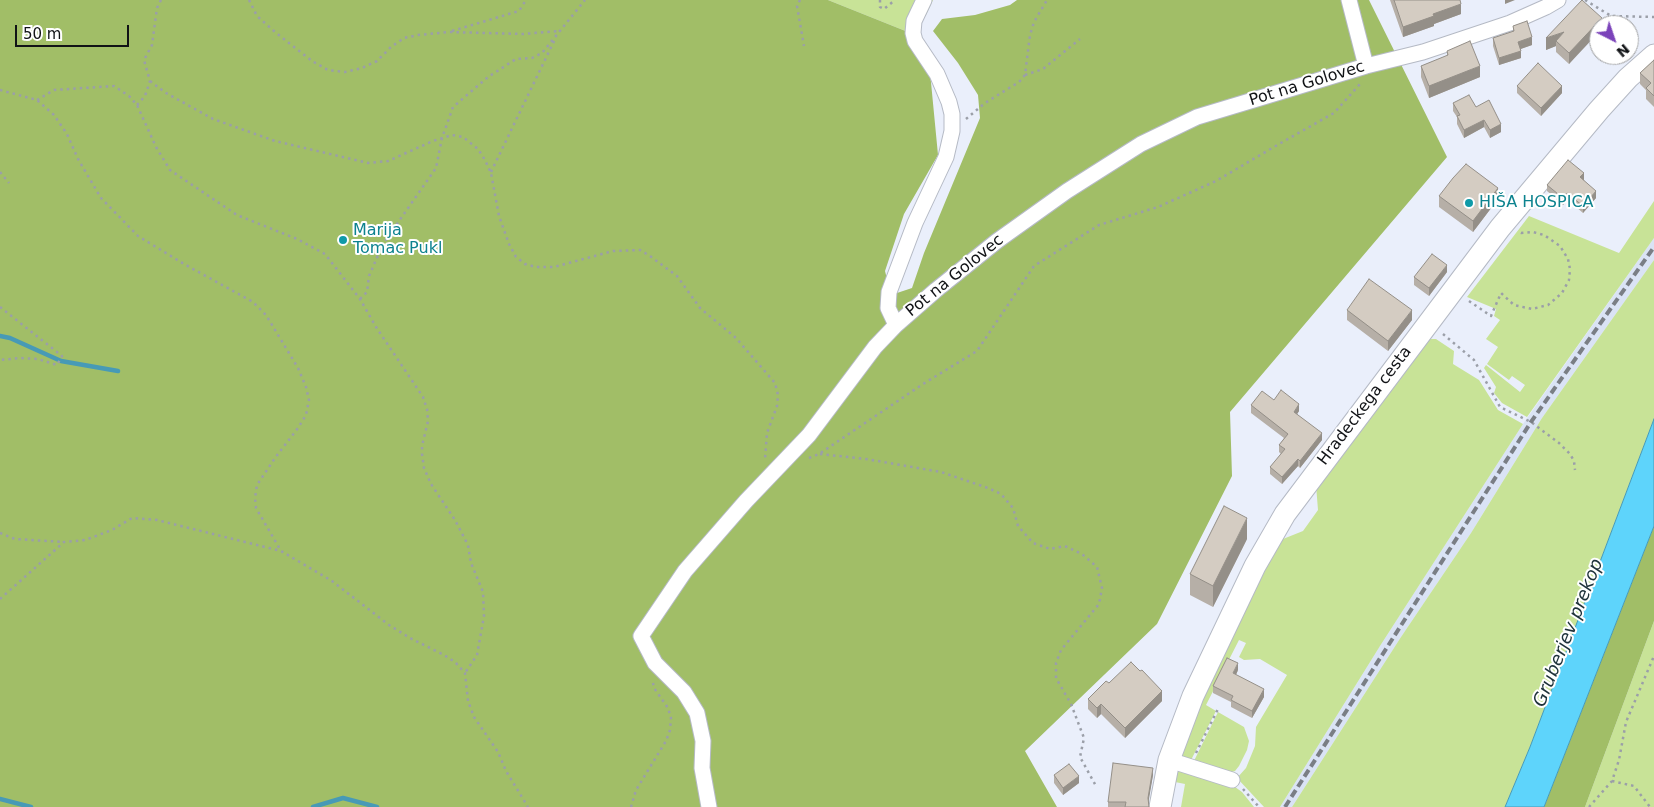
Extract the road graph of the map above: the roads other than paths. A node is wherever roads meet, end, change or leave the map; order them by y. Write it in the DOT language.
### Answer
graph roads {
  1 [pos="924,0"];
  2 [pos="1349,0"];
  3 [pos="1558,0"];
  4 [pos="1654,55"];
  5 [pos="1372,65"];
  6 [pos="896,325"];
  7 [pos="1169,760"];
  8 [pos="1232,780"];
  9 [pos="709,807"];
  10 [pos="1160,807"];
  1 -- 6 [label="street"];
  2 -- 5 [label="street"];
  3 -- 5 [label="street, Pot na Golovec"];
  4 -- 7 [label="street, Hradeckega cesta"];
  5 -- 6 [label="street, Pot na Golovec"];
  6 -- 9 [label="street, Pot na Golovec"];
  7 -- 8 [label="street"];
  7 -- 10 [label="street, Hradeckega cesta"];
}
